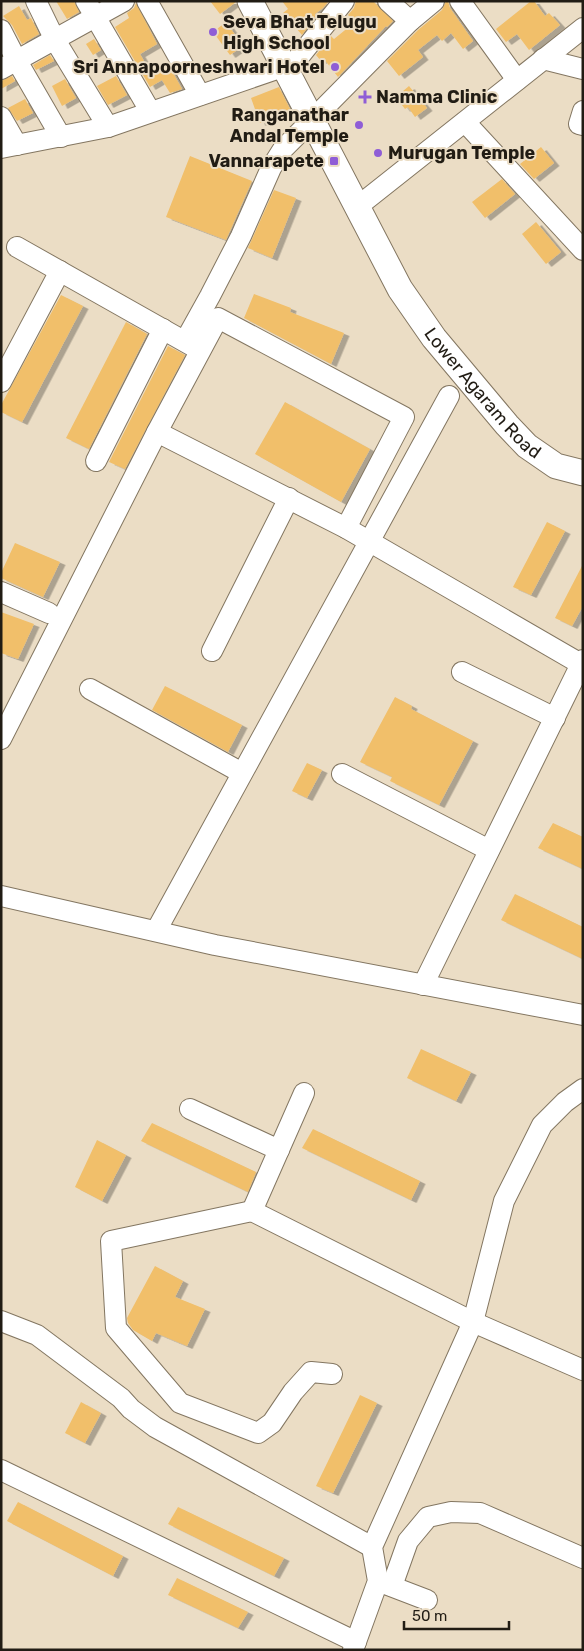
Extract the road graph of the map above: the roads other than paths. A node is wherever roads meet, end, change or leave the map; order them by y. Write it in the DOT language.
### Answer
graph roads {
  1 [pos="36,1"];
  2 [pos="124,1"];
  3 [pos="147,1"];
  4 [pos="250,1"];
  5 [pos="259,1"];
  6 [pos="344,1"];
  7 [pos="388,1"];
  8 [pos="434,1"];
  9 [pos="460,1"];
  10 [pos="90,9"];
  11 [pos="410,21"];
  12 [pos="583,28"];
  13 [pos="1,30"];
  14 [pos="55,40"];
  15 [pos="544,59"];
  16 [pos="9,65"];
  17 [pos="290,65"];
  18 [pos="583,69"];
  19 [pos="517,80"];
  20 [pos="200,95"];
  21 [pos="583,110"];
  22 [pos="150,111"];
  23 [pos="316,116"];
  24 [pos="1,117"];
  25 [pos="465,122"];
  26 [pos="583,125"];
  27 [pos="108,127"];
  28 [pos="61,137"];
  29 [pos="9,147"];
  30 [pos="362,203"];
  31 [pos="17,247"];
  32 [pos="583,250"];
  33 [pos="60,271"];
  34 [pos="163,329"];
  35 [pos="193,345"];
  36 [pos="1,382"];
  37 [pos="449,396"];
  38 [pos="157,432"];
  39 [pos="583,456"];
  40 [pos="96,461"];
  41 [pos="583,473"];
  42 [pos="289,498"];
  43 [pos="346,528"];
  44 [pos="370,541"];
  45 [pos="1,592"];
  46 [pos="49,613"];
  47 [pos="212,650"];
  48 [pos="582,662"];
  49 [pos="462,672"];
  50 [pos="90,689"];
  51 [pos="555,718"];
  52 [pos="1,738"];
  53 [pos="242,773"];
  54 [pos="342,774"];
  55 [pos="490,850"];
  56 [pos="1,896"];
  57 [pos="156,931"];
  58 [pos="423,985"];
  59 [pos="583,1015"];
  60 [pos="583,1089"];
  61 [pos="304,1093"];
  62 [pos="190,1108"];
  63 [pos="279,1150"];
  64 [pos="252,1211"];
  65 [pos="1,1321"];
  66 [pos="473,1322"];
  67 [pos="583,1370"];
  68 [pos="332,1374"];
  69 [pos="1,1470"];
  70 [pos="372,1547"];
  71 [pos="583,1558"];
  72 [pos="385,1584"];
  73 [pos="427,1600"];
  74 [pos="354,1646"];
  1 -- 14 [label="street"];
  2 -- 10 [label="street"];
  3 -- 20 [label="street"];
  4 -- 17 [label="main road"];
  5 -- 17 [label="main road, Lower Agaram Road"];
  6 -- 17 [label="street"];
  7 -- 11 [label="street"];
  8 -- 11 [label="street"];
  9 -- 19 [label="street"];
  10 -- 14 [label="street"];
  10 -- 22 [label="street"];
  11 -- 23 [label="street"];
  12 -- 15 [label="street"];
  13 -- 16 [label="street"];
  14 -- 16 [label="street"];
  14 -- 27 [label="street"];
  15 -- 18 [label="street"];
  15 -- 19 [label="street"];
  16 -- 28 [label="street"];
  17 -- 20 [label="street"];
  17 -- 23 [label="main road, Lower Agaram Road"];
  19 -- 25 [label="street"];
  20 -- 22 [label="street"];
  21 -- 26 [label="street"];
  22 -- 27 [label="street"];
  23 -- 30 [label="main road, Lower Agaram Road"];
  23 -- 35 [label="street"];
  24 -- 29 [label="street"];
  25 -- 30 [label="street"];
  25 -- 32 [label="street"];
  27 -- 28 [label="street"];
  28 -- 29 [label="street"];
  30 -- 39 [label="main road, Lower Agaram Road"];
  30 -- 41 [label="main road, Lower Agaram Road"];
  31 -- 33 [label="street"];
  33 -- 34 [label="street"];
  33 -- 36 [label="street"];
  34 -- 35 [label="street"];
  34 -- 40 [label="street"];
  35 -- 38 [label="street"];
  35 -- 43 [label="street"];
  37 -- 44 [label="street"];
  38 -- 42 [label="street"];
  38 -- 52 [label="street"];
  42 -- 43 [label="street"];
  42 -- 47 [label="street"];
  43 -- 44 [label="street"];
  44 -- 48 [label="street"];
  44 -- 53 [label="street"];
  45 -- 46 [label="street"];
  48 -- 51 [label="street"];
  49 -- 51 [label="street"];
  50 -- 53 [label="street"];
  51 -- 55 [label="street"];
  53 -- 57 [label="street"];
  54 -- 55 [label="street"];
  55 -- 58 [label="street"];
  56 -- 57 [label="street"];
  57 -- 58 [label="street"];
  58 -- 59 [label="street"];
  60 -- 66 [label="street"];
  61 -- 63 [label="street"];
  62 -- 63 [label="street"];
  63 -- 64 [label="street"];
  64 -- 66 [label="street"];
  64 -- 68 [label="street"];
  65 -- 70 [label="street"];
  66 -- 67 [label="street"];
  66 -- 70 [label="street"];
  69 -- 74 [label="street"];
  70 -- 72 [label="street"];
  71 -- 72 [label="street"];
  72 -- 73 [label="street"];
  72 -- 74 [label="street"];
}
